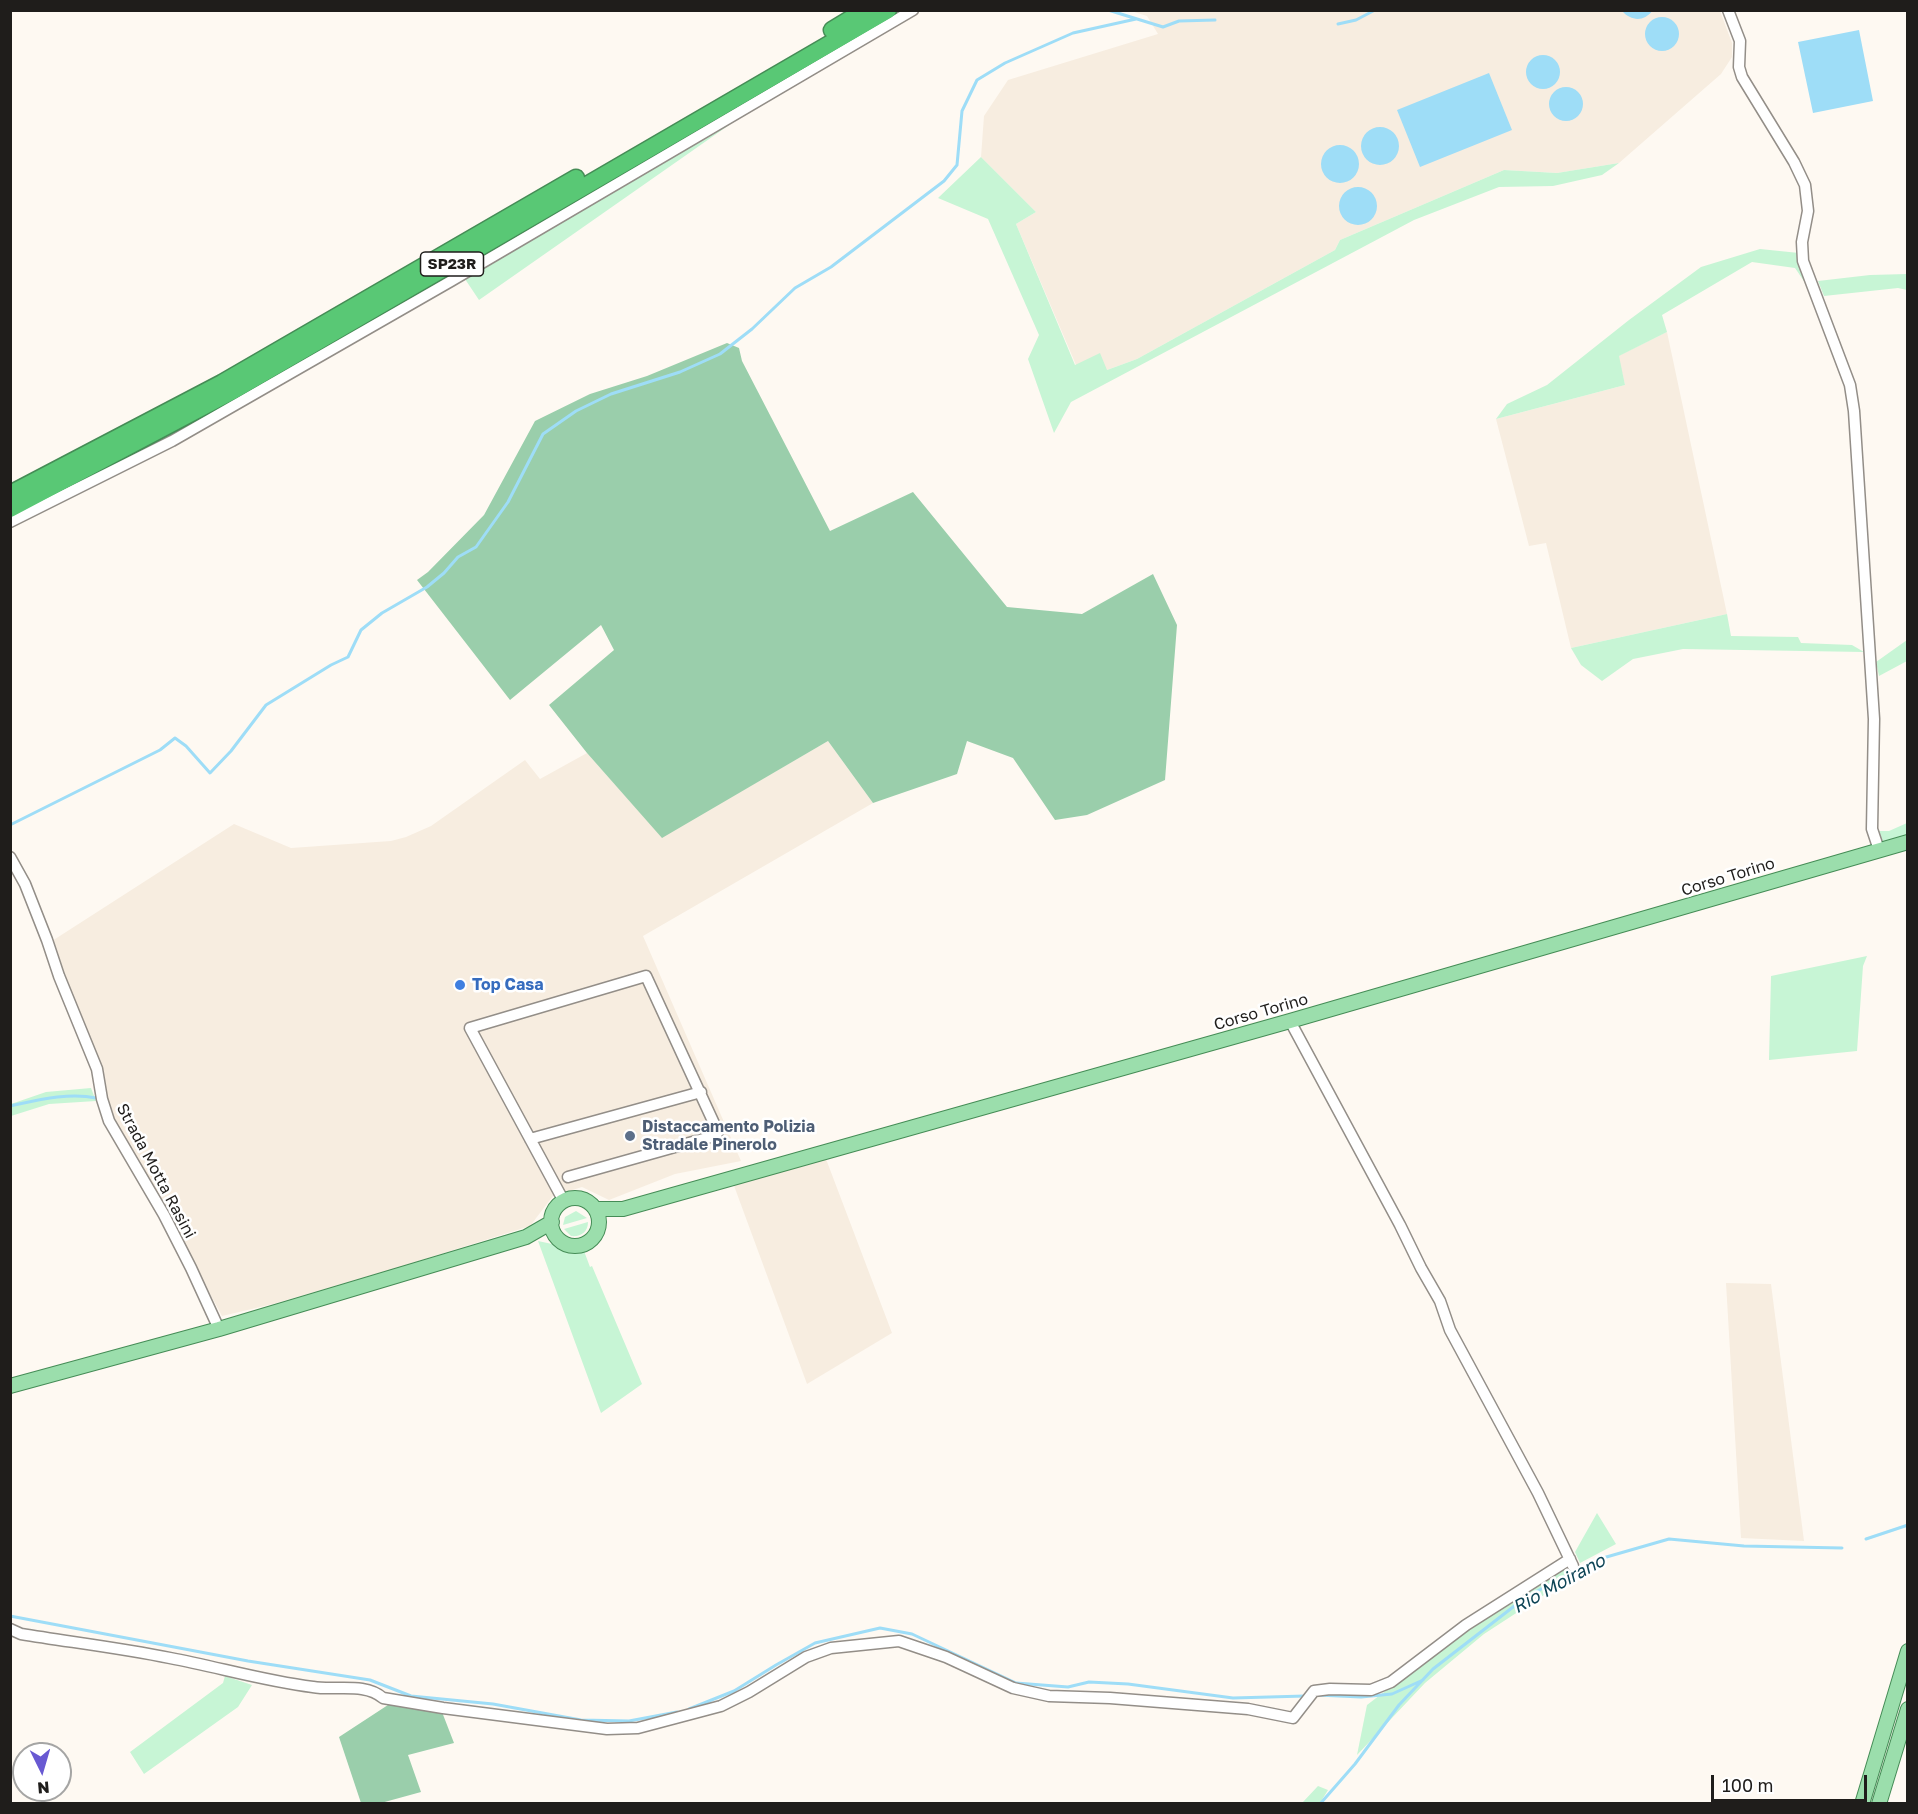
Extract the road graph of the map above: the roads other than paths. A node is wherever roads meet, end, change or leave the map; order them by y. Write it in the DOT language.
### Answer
graph roads {
  1 [pos="865,10"];
  2 [pos="888,10"];
  3 [pos="913,10"];
  4 [pos="1728,10"];
  5 [pos="10,494"];
  6 [pos="10,509"];
  7 [pos="10,522"];
  8 [pos="1908,842"];
  9 [pos="1879,850"];
  10 [pos="10,856"];
  11 [pos="1290,1021"];
  12 [pos="701,1092"];
  13 [pos="530,1139"];
  14 [pos="568,1177"];
  15 [pos="563,1202"];
  16 [pos="595,1209"];
  17 [pos="623,1209"];
  18 [pos="552,1222"];
  19 [pos="599,1227"];
  20 [pos="526,1237"];
  21 [pos="557,1237"];
  22 [pos="219,1329"];
  23 [pos="10,1386"];
  24 [pos="10,1629"];
  25 [pos="1908,1651"];
  26 [pos="1908,1709"];
  27 [pos="1862,1803"];
  28 [pos="1879,1803"];
  1 -- 5 [label="highway, SP23R"];
  2 -- 6 [label="highway, SP23R"];
  3 -- 7 [label="street"];
  4 -- 9 [label="street"];
  8 -- 9 [label="main road, Corso Torino"];
  9 -- 11 [label="main road, Corso Torino"];
  10 -- 22 [label="street, Strada Motta Rasini"];
  11 -- 17 [label="main road, Corso Torino"];
  11 -- 24 [label="street"];
  12 -- 13 [label="street"];
  12 -- 13 [label="street"];
  12 -- 14 [label="street"];
  13 -- 15 [label="street"];
  15 -- 16 [label="main road"];
  15 -- 18 [label="main road"];
  16 -- 17 [label="main road"];
  16 -- 19 [label="main road"];
  17 -- 19 [label="main road"];
  18 -- 20 [label="main road"];
  18 -- 21 [label="main road"];
  19 -- 21 [label="main road"];
  20 -- 21 [label="main road"];
  20 -- 22 [label="main road"];
  22 -- 23 [label="main road"];
  25 -- 27 [label="main road"];
  26 -- 28 [label="main road"];
}
